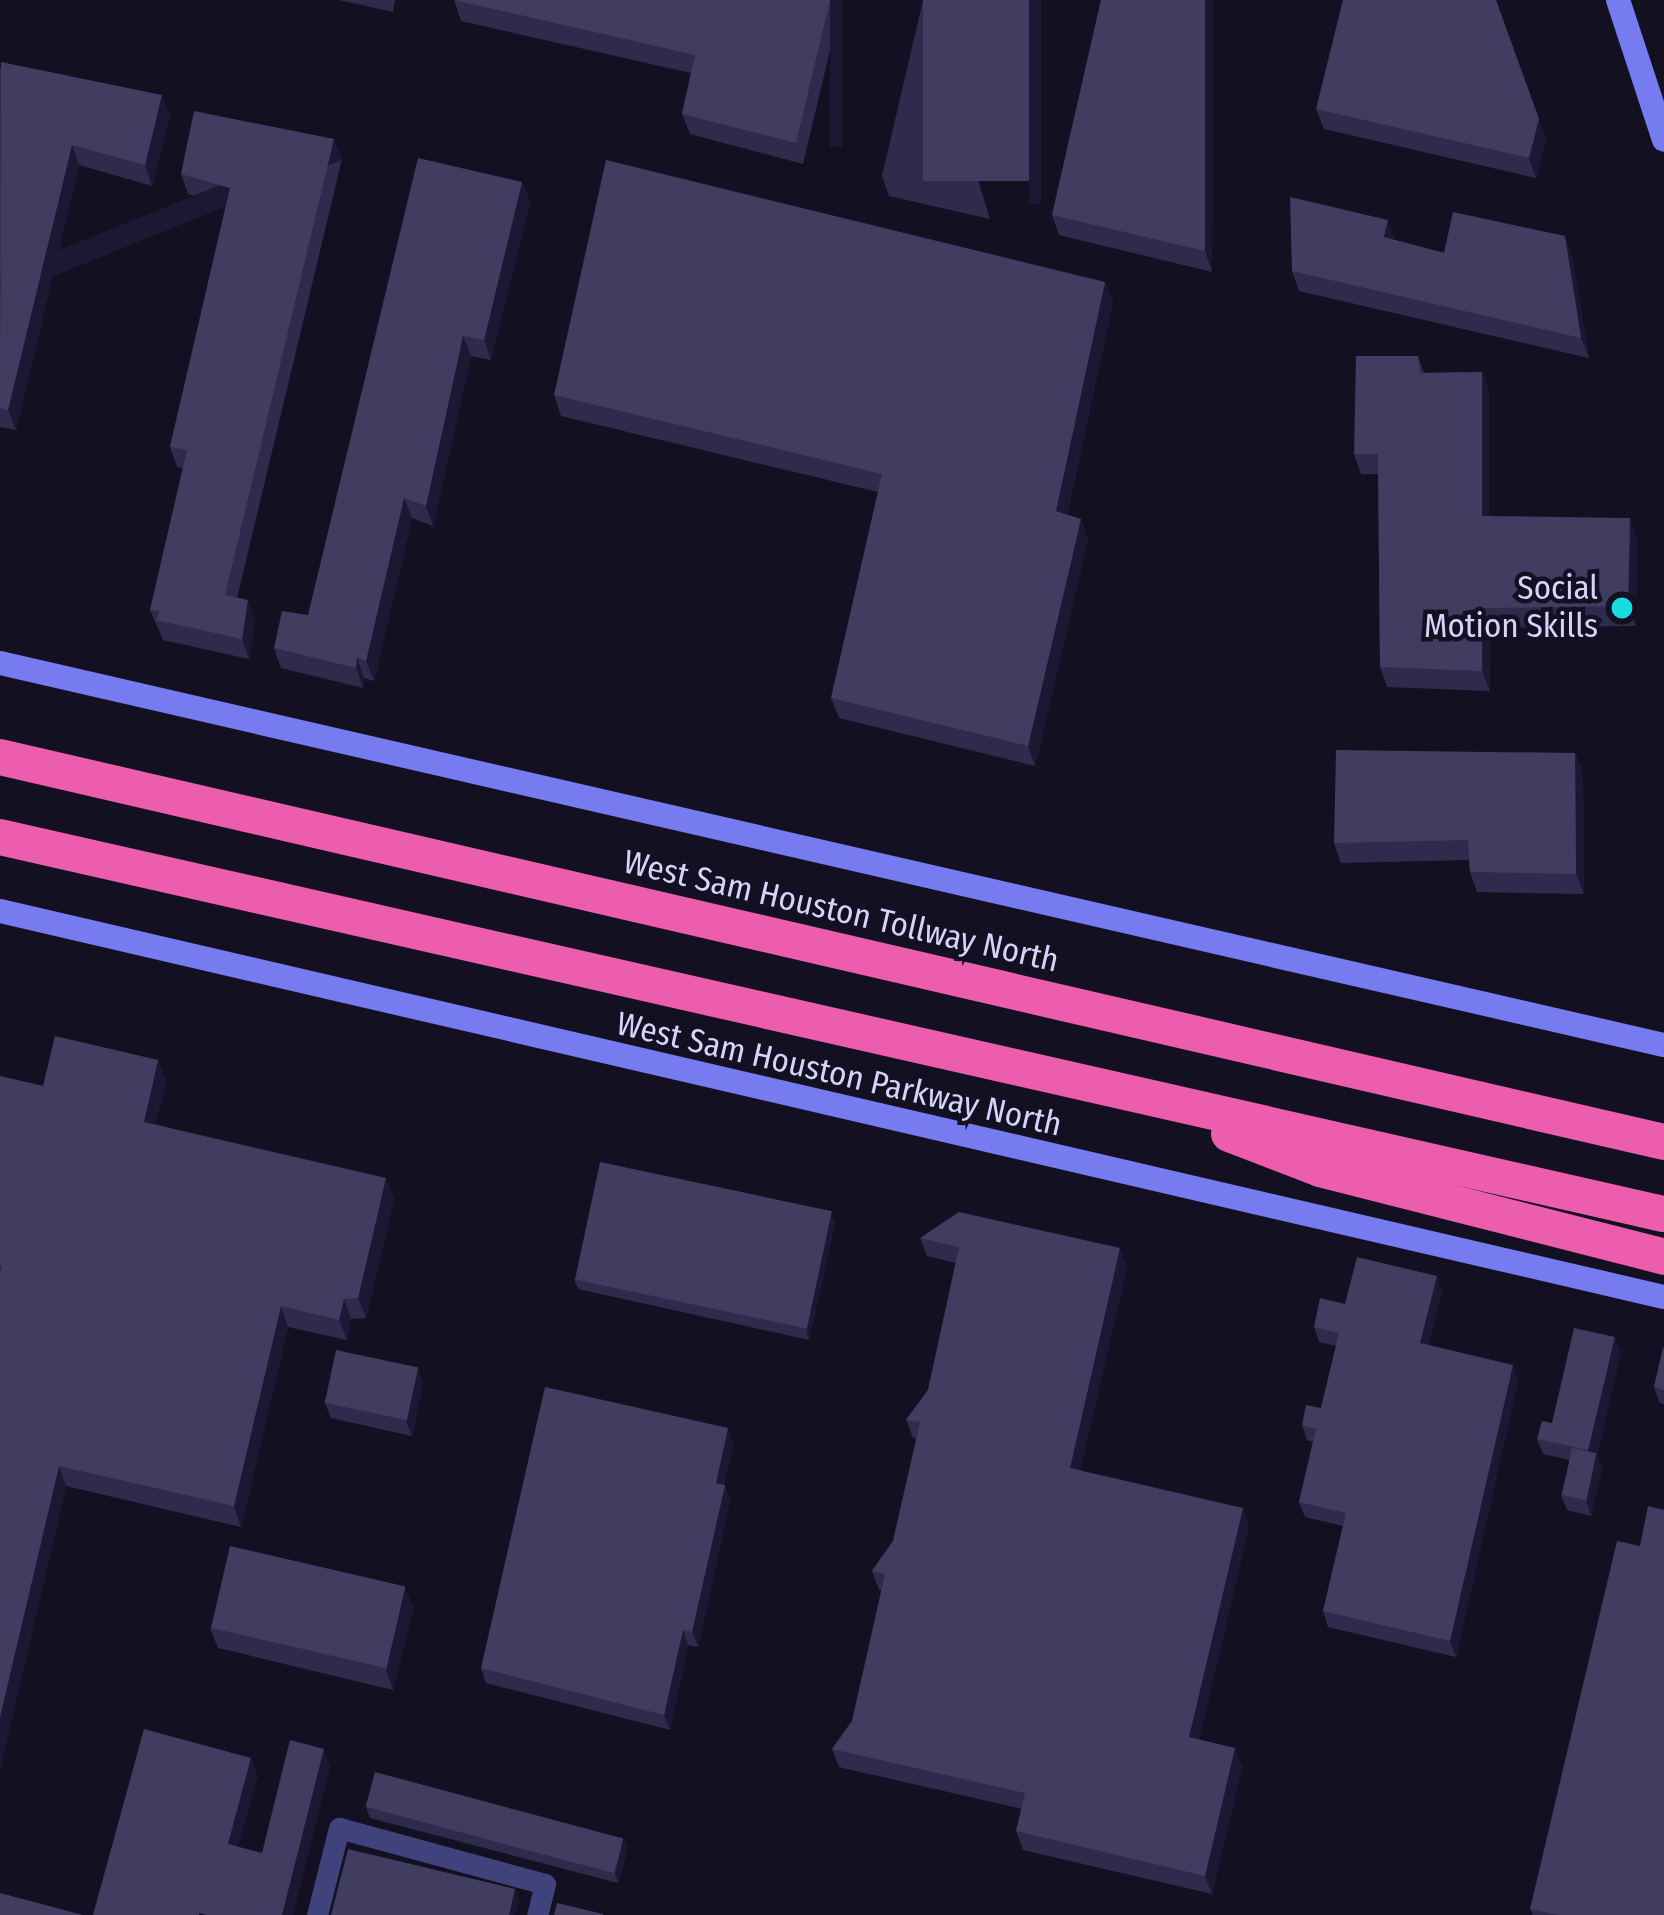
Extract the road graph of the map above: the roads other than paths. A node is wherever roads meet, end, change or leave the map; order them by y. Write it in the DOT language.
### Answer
graph roads {
  1 [pos="1618,0"];
  2 [pos="1664,140"];
  3 [pos="0,663"];
  4 [pos="0,757"];
  5 [pos="0,837"];
  6 [pos="0,911"];
  7 [pos="1664,1045"];
  8 [pos="1108,1088"];
  9 [pos="1664,1142"];
  10 [pos="1664,1214"];
  11 [pos="1664,1257"];
  12 [pos="1664,1297"];
  13 [pos="317,1915"];
  14 [pos="537,1915"];
  1 -- 2 [label="main road"];
  3 -- 7 [label="main road"];
  4 -- 9 [label="highway, West Sam Houston Tollway North"];
  5 -- 8 [label="highway"];
  6 -- 12 [label="main road, West Sam Houston Parkway North"];
  8 -- 10 [label="highway"];
  8 -- 11 [label="highway"];
  13 -- 14 [label="street"];
}
